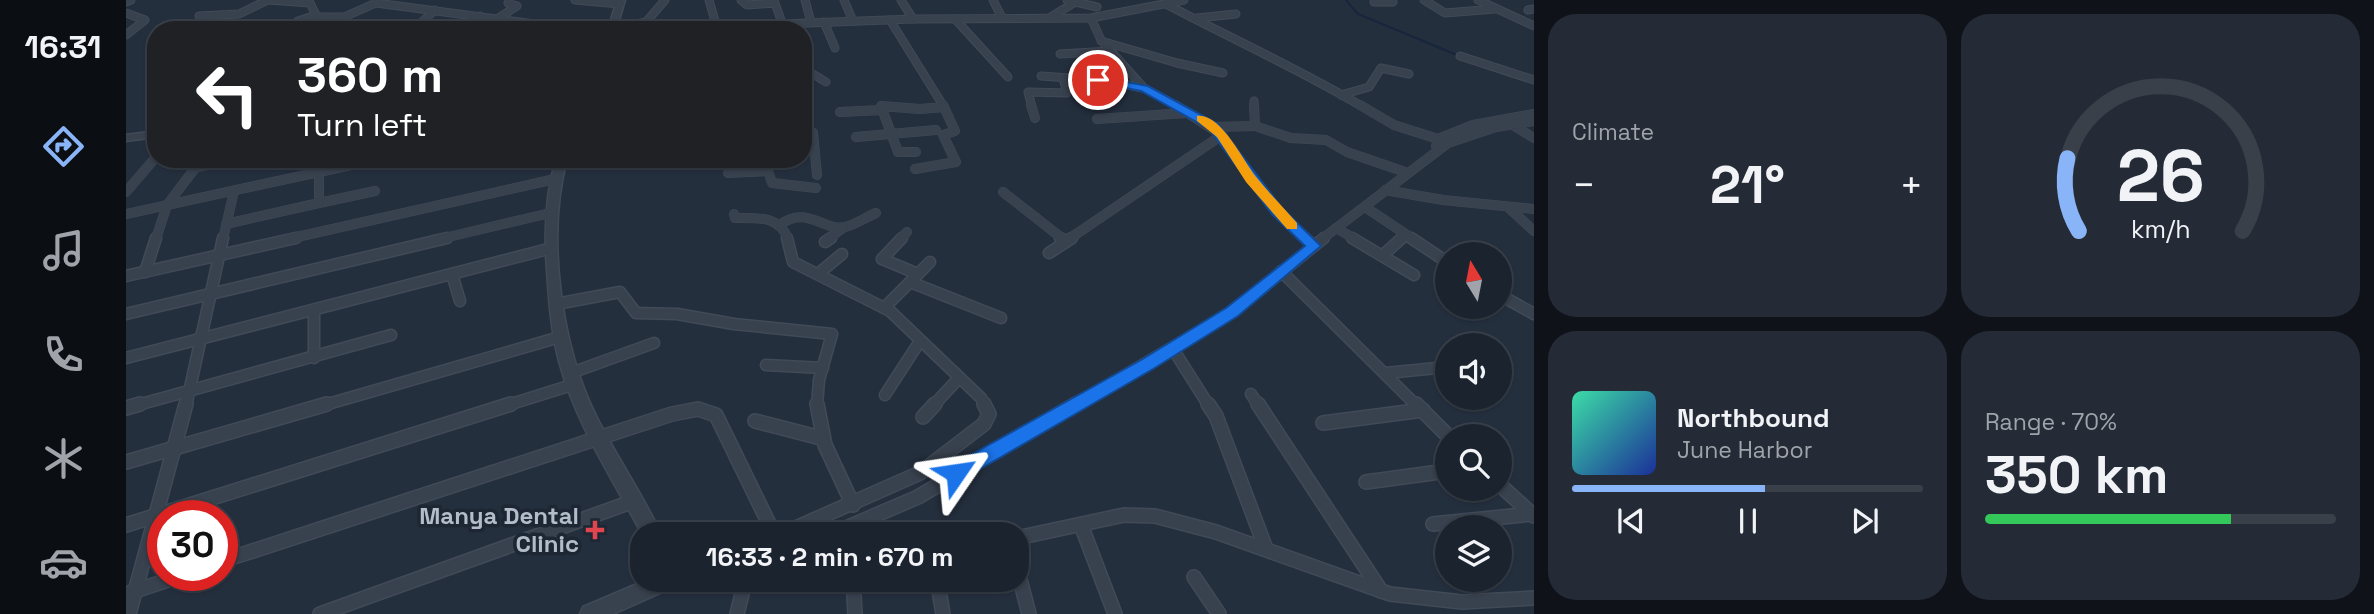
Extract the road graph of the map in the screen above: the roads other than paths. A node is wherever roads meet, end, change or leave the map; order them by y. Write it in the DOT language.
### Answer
graph roads {
  1 [pos="131,0"];
  2 [pos="268,0"];
  3 [pos="398,0"];
  4 [pos="510,0"];
  5 [pos="575,0"];
  6 [pos="666,0"];
  7 [pos="709,0"];
  8 [pos="741,0"];
  9 [pos="805,0"];
  10 [pos="844,0"];
  11 [pos="901,0"];
  12 [pos="993,0"];
  13 [pos="1067,0"];
  14 [pos="1104,0"];
  15 [pos="1184,0"];
  16 [pos="1391,0"];
  17 [pos="1424,0"];
  18 [pos="1478,0"];
  19 [pos="126,2"];
  20 [pos="620,2"];
  21 [pos="1078,2"];
  22 [pos="1374,2"];
  23 [pos="382,4"];
  24 [pos="1166,4"];
  25 [pos="1097,7"];
  26 [pos="1495,9"];
  27 [pos="435,10"];
  28 [pos="126,13"];
  29 [pos="135,15"];
  30 [pos="316,15"];
  31 [pos="1236,15"];
  32 [pos="199,16"];
  33 [pos="480,16"];
  34 [pos="1002,18"];
  35 [pos="1092,18"];
  36 [pos="126,19"];
  37 [pos="497,19"];
  38 [pos="913,19"];
  39 [pos="955,19"];
  40 [pos="1035,19"];
  41 [pos="1197,19"];
  42 [pos="781,20"];
  43 [pos="890,20"];
  44 [pos="298,21"];
  45 [pos="423,21"];
  46 [pos="472,21"];
  47 [pos="512,21"];
  48 [pos="614,21"];
  49 [pos="647,21"];
  50 [pos="715,21"];
  51 [pos="810,21"];
  52 [pos="812,21"];
  53 [pos="853,21"];
  54 [pos="824,22"];
  55 [pos="1534,26"];
  56 [pos="126,35"];
  57 [pos="1101,40"];
  58 [pos="835,48"];
  59 [pos="1110,51"];
  60 [pos="1060,54"];
  61 [pos="1460,56"];
  62 [pos="812,73"];
  63 [pos="1223,73"];
  64 [pos="1409,74"];
  65 [pos="1041,76"];
  66 [pos="1008,77"];
  67 [pos="1063,78"];
  68 [pos="1534,80"];
  69 [pos="826,82"];
  70 [pos="1144,88"];
  71 [pos="1341,95"];
  72 [pos="1254,101"];
  73 [pos="944,107"];
  74 [pos="882,110"];
  75 [pos="840,112"];
  76 [pos="1189,112"];
  77 [pos="1534,114"];
  78 [pos="1035,118"];
  79 [pos="1097,118"];
  80 [pos="1534,121"];
  81 [pos="1511,124"];
  82 [pos="1255,126"];
  83 [pos="1213,127"];
  84 [pos="936,130"];
  85 [pos="147,133"];
  86 [pos="812,133"];
  87 [pos="891,134"];
  88 [pos="1222,135"];
  89 [pos="856,137"];
  90 [pos="126,138"];
  91 [pos="1534,138"];
  92 [pos="1438,139"];
  93 [pos="916,152"];
  94 [pos="1433,152"];
  95 [pos="147,168"];
  96 [pos="195,168"];
  97 [pos="339,168"];
  98 [pos="559,168"];
  99 [pos="769,168"];
  100 [pos="915,169"];
  101 [pos="330,170"];
  102 [pos="768,171"];
  103 [pos="319,172"];
  104 [pos="728,173"];
  105 [pos="1408,173"];
  106 [pos="817,175"];
  107 [pos="555,179"];
  108 [pos="816,188"];
  109 [pos="1385,190"];
  110 [pos="234,191"];
  111 [pos="374,191"];
  112 [pos="126,192"];
  113 [pos="1003,192"];
  114 [pos="319,203"];
  115 [pos="167,205"];
  116 [pos="1366,207"];
  117 [pos="1509,208"];
  118 [pos="1534,209"];
  119 [pos="550,213"];
  120 [pos="876,213"];
  121 [pos="126,214"];
  122 [pos="734,214"];
  123 [pos="1520,218"];
  124 [pos="1534,221"];
  125 [pos="226,224"];
  126 [pos="780,224"];
  127 [pos="843,228"];
  128 [pos="1336,228"];
  129 [pos="1534,230"];
  130 [pos="907,232"];
  131 [pos="1405,235"];
  132 [pos="825,242"];
  133 [pos="1066,242"];
  134 [pos="1314,246"];
  135 [pos="552,248"];
  136 [pos="1049,253"];
  137 [pos="842,254"];
  138 [pos="1384,254"];
  139 [pos="1435,254"];
  140 [pos="220,256"];
  141 [pos="930,262"];
  142 [pos="1282,271"];
  143 [pos="145,272"];
  144 [pos="452,274"];
  145 [pos="818,274"];
  146 [pos="1414,275"];
  147 [pos="126,276"];
  148 [pos="914,278"];
  149 [pos="210,295"];
  150 [pos="460,301"];
  151 [pos="1512,302"];
  152 [pos="556,304"];
  153 [pos="884,308"];
  154 [pos="314,310"];
  155 [pos="126,314"];
  156 [pos="1534,314"];
  157 [pos="1001,318"];
  158 [pos="391,335"];
  159 [pos="560,337"];
  160 [pos="200,339"];
  161 [pos="920,341"];
  162 [pos="654,343"];
  163 [pos="1173,349"];
  164 [pos="126,358"];
  165 [pos="314,358"];
  166 [pos="766,365"];
  167 [pos="823,368"];
  168 [pos="1435,368"];
  169 [pos="1386,373"];
  170 [pos="573,379"];
  171 [pos="958,379"];
  172 [pos="190,391"];
  173 [pos="1251,394"];
  174 [pos="885,395"];
  175 [pos="126,408"];
  176 [pos="1423,410"];
  177 [pos="923,417"];
  178 [pos="755,421"];
  179 [pos="1323,423"];
  180 [pos="1436,424"];
  181 [pos="598,436"];
  182 [pos="821,438"];
  183 [pos="173,449"];
  184 [pos="126,462"];
  185 [pos="1435,473"];
  186 [pos="1366,482"];
  187 [pos="1512,496"];
  188 [pos="159,500"];
  189 [pos="203,500"];
  190 [pos="634,501"];
  191 [pos="853,505"];
  192 [pos="1533,515"];
  193 [pos="147,518"];
  194 [pos="645,522"];
  195 [pos="768,522"];
  196 [pos="811,522"];
  197 [pos="860,522"];
  198 [pos="1433,524"];
  199 [pos="126,525"];
  200 [pos="1081,525"];
  201 [pos="1029,536"];
  202 [pos="147,538"];
  203 [pos="1266,550"];
  204 [pos="238,557"];
  205 [pos="1194,577"];
  206 [pos="147,587"];
  207 [pos="1381,591"];
  208 [pos="130,592"];
  209 [pos="641,592"];
  210 [pos="741,592"];
  211 [pos="854,592"];
  212 [pos="939,592"];
  213 [pos="1023,592"];
  214 [pos="1534,598"];
  215 [pos="129,614"];
  216 [pos="320,614"];
  217 [pos="590,614"];
  218 [pos="737,614"];
  219 [pos="855,614"];
  220 [pos="943,614"];
  221 [pos="1029,614"];
  222 [pos="1115,614"];
  223 [pos="1219,614"];
  1 -- 19 [label="street"];
  2 -- 30 [label="street"];
  2 -- 32 [label="street"];
  3 -- 23 [label="street"];
  4 -- 37 [label="street"];
  5 -- 20 [label="street"];
  6 -- 49 [label="street"];
  7 -- 50 [label="street"];
  8 -- 42 [label="street"];
  9 -- 51 [label="street"];
  10 -- 53 [label="street"];
  11 -- 38 [label="street"];
  12 -- 34 [label="street"];
  13 -- 21 [label="street"];
  14 -- 25 [label="street"];
  15 -- 24 [label="street"];
  16 -- 22 [label="street"];
  17 -- 26 [label="street"];
  18 -- 26 [label="street"];
  20 -- 48 [label="street"];
  21 -- 25 [label="street"];
  21 -- 40 [label="street"];
  23 -- 27 [label="street"];
  23 -- 30 [label="street"];
  24 -- 35 [label="street"];
  24 -- 41 [label="street"];
  25 -- 35 [label="street"];
  26 -- 55 [label="street"];
  27 -- 33 [label="street"];
  27 -- 45 [label="street"];
  28 -- 29 [label="street"];
  29 -- 36 [label="street"];
  29 -- 56 [label="street"];
  30 -- 44 [label="street"];
  31 -- 41 [label="street"];
  33 -- 37 [label="street"];
  33 -- 46 [label="street"];
  34 -- 39 [label="street"];
  34 -- 40 [label="street"];
  35 -- 40 [label="street"];
  35 -- 57 [label="street"];
  37 -- 47 [label="street"];
  38 -- 39 [label="street"];
  38 -- 43 [label="street"];
  39 -- 66 [label="street"];
  41 -- 71 [label="street"];
  42 -- 50 [label="street"];
  42 -- 51 [label="street"];
  43 -- 53 [label="street"];
  43 -- 73 [label="street"];
  52 -- 54 [label="street"];
  53 -- 54 [label="street"];
  54 -- 58 [label="street"];
  57 -- 59 [label="street"];
  57 -- 63 [label="street"];
  59 -- 60 [label="street"];
  59 -- 70 [label="street"];
  61 -- 68 [label="street"];
  62 -- 69 [label="street"];
  64 -- 71 [label="street"];
  65 -- 67 [label="street"];
  67 -- 70 [label="street"];
  67 -- 78 [label="street"];
  70 -- 76 [label="street"];
  71 -- 92 [label="street"];
  72 -- 82 [label="street"];
  73 -- 74 [label="street"];
  73 -- 100 [label="street"];
  74 -- 75 [label="street"];
  74 -- 87 [label="street"];
  76 -- 79 [label="street"];
  76 -- 83 [label="street"];
  77 -- 92 [label="street"];
  80 -- 81 [label="street"];
  81 -- 91 [label="street"];
  81 -- 94 [label="street"];
  82 -- 83 [label="street"];
  82 -- 105 [label="street"];
  83 -- 88 [label="street"];
  84 -- 87 [label="street"];
  85 -- 90 [label="street"];
  86 -- 106 [label="street"];
  87 -- 89 [label="street"];
  87 -- 93 [label="street"];
  88 -- 133 [label="street"];
  88 -- 134 [label="street"];
  92 -- 94 [label="street"];
  94 -- 105 [label="street"];
  95 -- 112 [label="street"];
  96 -- 115 [label="street"];
  97 -- 101 [label="street"];
  98 -- 107 [label="street"];
  99 -- 102 [label="street"];
  101 -- 103 [label="street"];
  102 -- 104 [label="street"];
  102 -- 108 [label="street"];
  103 -- 110 [label="street"];
  103 -- 114 [label="street"];
  105 -- 109 [label="street"];
  107 -- 119 [label="street"];
  107 -- 140 [label="street"];
  109 -- 116 [label="street"];
  109 -- 117 [label="street"];
  110 -- 115 [label="street"];
  110 -- 125 [label="street"];
  111 -- 114 [label="street"];
  113 -- 133 [label="street"];
  114 -- 125 [label="street"];
  115 -- 121 [label="street"];
  115 -- 143 [label="street"];
  116 -- 128 [label="street"];
  116 -- 131 [label="street"];
  117 -- 118 [label="street"];
  117 -- 123 [label="street"];
  119 -- 135 [label="street"];
  119 -- 149 [label="street"];
  120 -- 127 [label="street"];
  122 -- 126 [label="street"];
  123 -- 124 [label="street"];
  123 -- 129 [label="street"];
  125 -- 140 [label="street"];
  126 -- 127 [label="street"];
  126 -- 145 [label="street"];
  127 -- 132 [label="street"];
  128 -- 134 [label="street"];
  128 -- 138 [label="street"];
  130 -- 148 [label="street"];
  131 -- 138 [label="street"];
  131 -- 139 [label="street"];
  133 -- 136 [label="street"];
  134 -- 142 [label="street"];
  135 -- 144 [label="street"];
  135 -- 152 [label="street"];
  137 -- 145 [label="street"];
  138 -- 146 [label="street"];
  140 -- 143 [label="street"];
  140 -- 149 [label="street"];
  141 -- 148 [label="street"];
  142 -- 163 [label="street"];
  142 -- 169 [label="street"];
  143 -- 147 [label="street"];
  144 -- 150 [label="street"];
  144 -- 154 [label="street"];
  145 -- 153 [label="street"];
  148 -- 153 [label="street"];
  148 -- 157 [label="street"];
  149 -- 155 [label="street"];
  149 -- 160 [label="street"];
  151 -- 156 [label="street"];
  152 -- 159 [label="street"];
  152 -- 167 [label="street"];
  153 -- 161 [label="street"];
  154 -- 160 [label="street"];
  154 -- 165 [label="street"];
  158 -- 165 [label="street"];
  159 -- 170 [label="street"];
  159 -- 183 [label="street"];
  160 -- 164 [label="street"];
  160 -- 172 [label="street"];
  161 -- 171 [label="street"];
  161 -- 174 [label="street"];
  162 -- 170 [label="street"];
  163 -- 197 [label="street"];
  163 -- 203 [label="street"];
  165 -- 172 [label="street"];
  166 -- 167 [label="street"];
  167 -- 182 [label="street"];
  168 -- 169 [label="street"];
  169 -- 176 [label="street"];
  170 -- 181 [label="street"];
  170 -- 189 [label="street"];
  171 -- 177 [label="street"];
  171 -- 191 [label="street"];
  172 -- 175 [label="street"];
  172 -- 183 [label="street"];
  173 -- 207 [label="street"];
  176 -- 179 [label="street"];
  176 -- 180 [label="street"];
  178 -- 182 [label="street"];
  181 -- 190 [label="street"];
  181 -- 195 [label="street"];
  181 -- 204 [label="street"];
  182 -- 191 [label="street"];
  183 -- 184 [label="street"];
  183 -- 188 [label="street"];
  185 -- 186 [label="street"];
  187 -- 192 [label="street"];
  190 -- 194 [label="street"];
  190 -- 216 [label="street"];
  191 -- 196 [label="street"];
  192 -- 198 [label="street"];
  193 -- 199 [label="street"];
  200 -- 201 [label="street"];
  200 -- 203 [label="street"];
  200 -- 222 [label="street"];
  202 -- 208 [label="street"];
  203 -- 207 [label="street"];
  205 -- 223 [label="street"];
  206 -- 208 [label="street"];
  207 -- 214 [label="street"];
  208 -- 215 [label="street"];
  209 -- 217 [label="street"];
  210 -- 218 [label="street"];
  211 -- 219 [label="street"];
  212 -- 220 [label="street"];
  213 -- 221 [label="street"];
}
